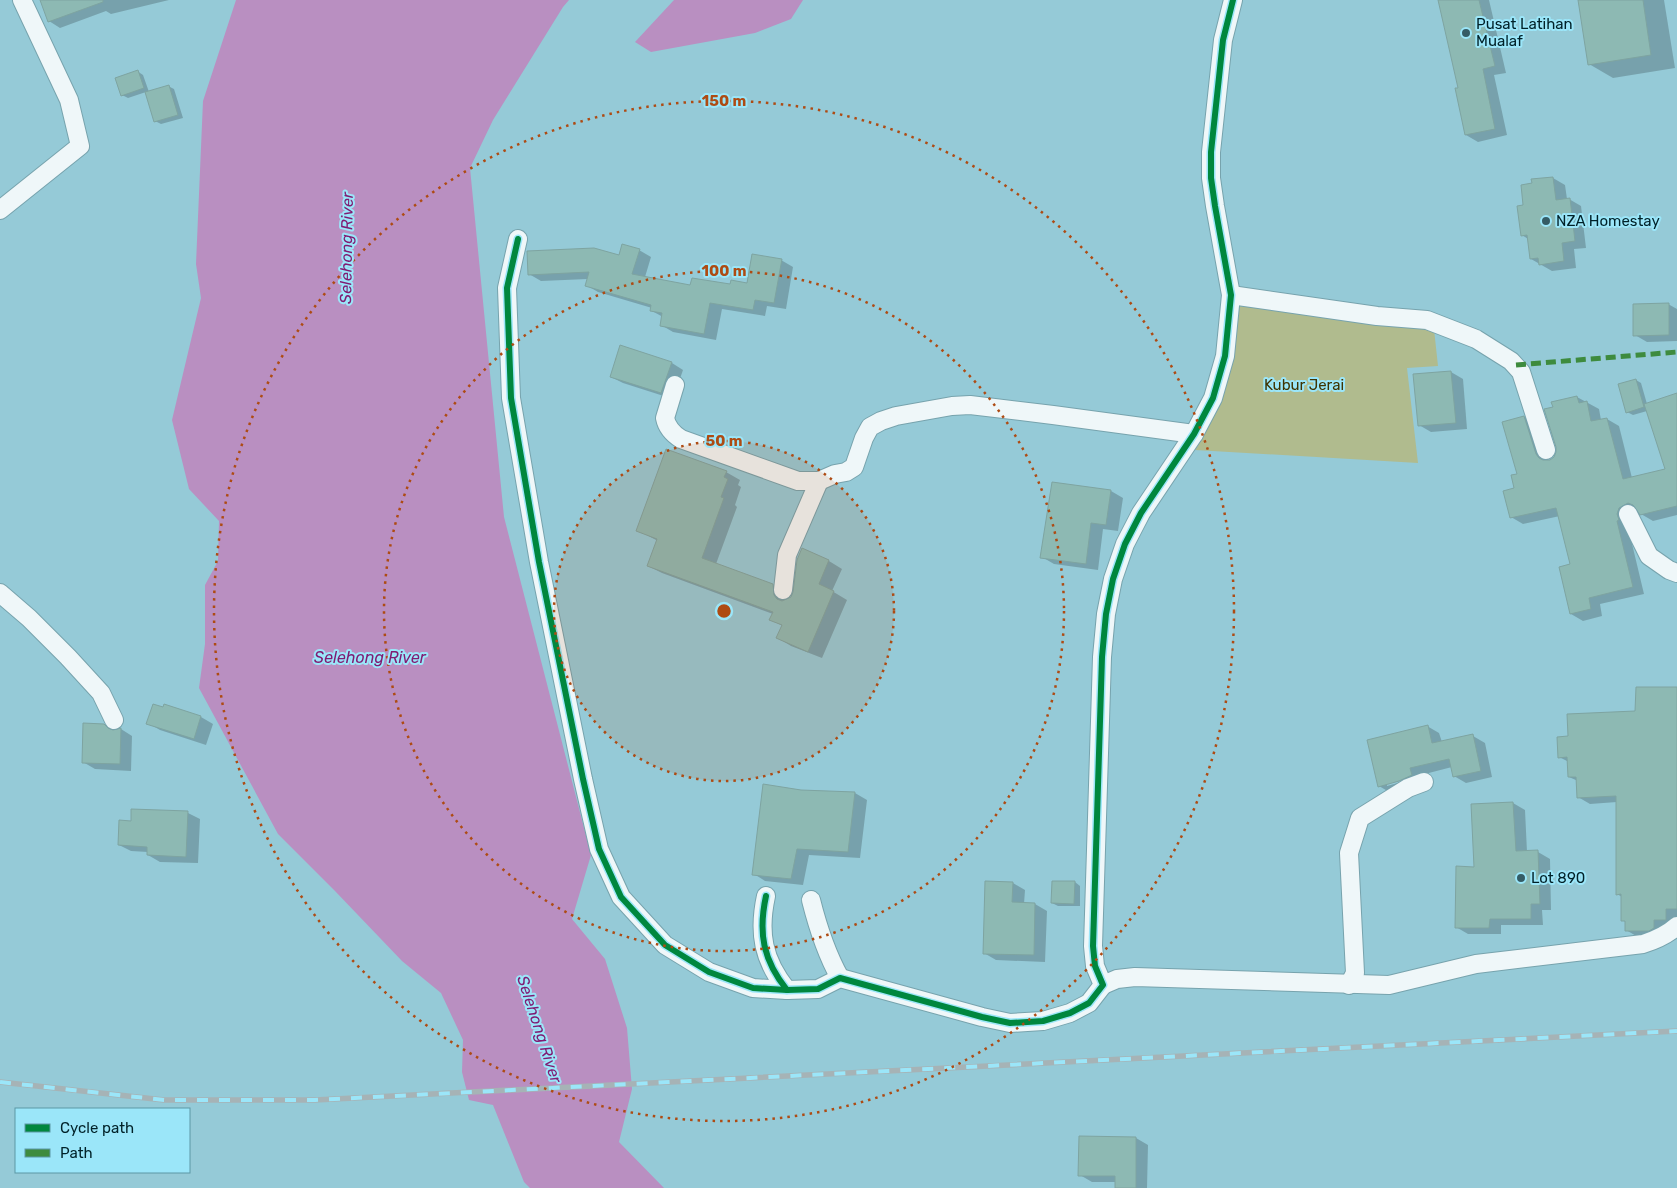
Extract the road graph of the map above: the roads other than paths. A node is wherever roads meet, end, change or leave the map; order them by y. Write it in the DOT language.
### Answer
graph roads {
  1 [pos="22,0"];
  2 [pos="1233,0"];
  3 [pos="0,210"];
  4 [pos="518,239"];
  5 [pos="1231,295"];
  6 [pos="675,385"];
  7 [pos="1194,434"];
  8 [pos="1546,450"];
  9 [pos="819,481"];
  10 [pos="1628,514"];
  11 [pos="1677,573"];
  12 [pos="783,590"];
  13 [pos="0,593"];
  14 [pos="114,720"];
  15 [pos="1424,782"];
  16 [pos="766,896"];
  17 [pos="811,900"];
  18 [pos="1677,926"];
  19 [pos="840,978"];
  20 [pos="1103,985"];
  21 [pos="1349,985"];
  22 [pos="787,990"];
  1 -- 3 [label="street"];
  2 -- 5 [label="street"];
  4 -- 22 [label="street"];
  5 -- 7 [label="street"];
  5 -- 8 [label="street"];
  6 -- 9 [label="street"];
  7 -- 9 [label="street"];
  7 -- 20 [label="street"];
  9 -- 12 [label="street"];
  10 -- 11 [label="street"];
  13 -- 14 [label="street"];
  15 -- 21 [label="street"];
  16 -- 22 [label="street"];
  17 -- 19 [label="street"];
  18 -- 21 [label="street"];
  19 -- 20 [label="street"];
  19 -- 22 [label="street"];
  20 -- 21 [label="street"];
}
